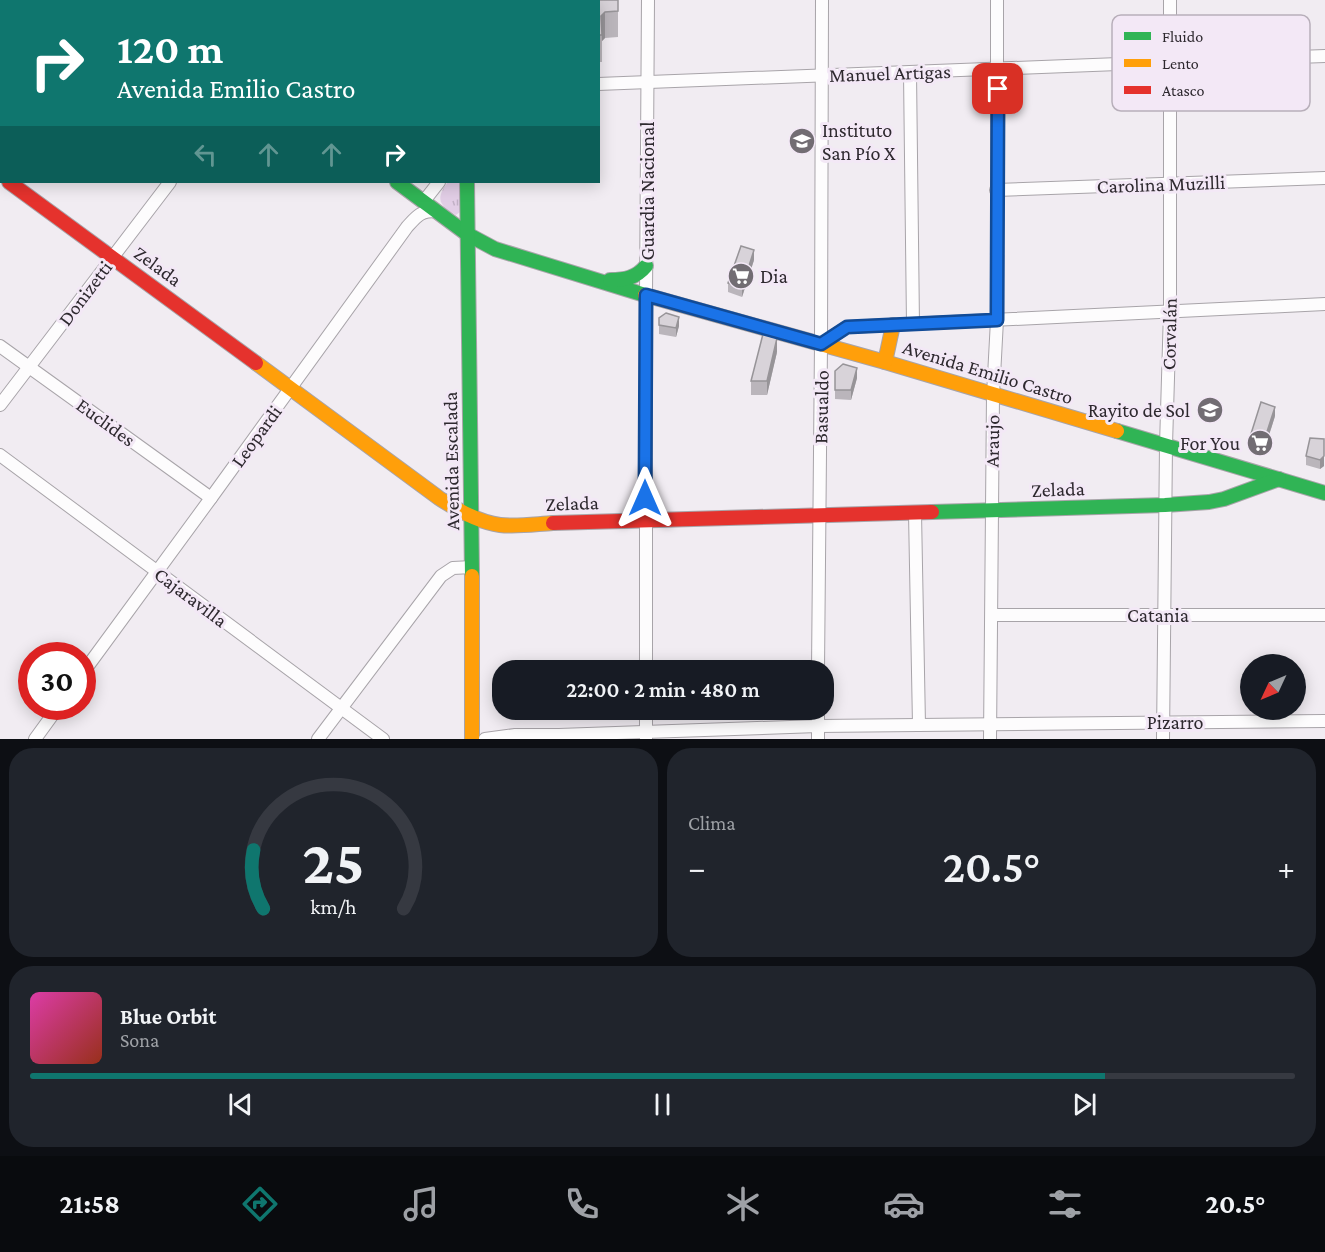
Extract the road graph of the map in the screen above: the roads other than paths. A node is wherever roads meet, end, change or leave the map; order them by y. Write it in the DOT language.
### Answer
graph roads {
  1 [pos="648,0"];
  2 [pos="822,0"];
  3 [pos="997,0"];
  4 [pos="1170,0"];
  5 [pos="1170,15"];
  6 [pos="1325,56"];
  7 [pos="1310,57"];
  8 [pos="1112,64"];
  9 [pos="998,68"];
  10 [pos="910,73"];
  11 [pos="822,75"];
  12 [pos="647,82"];
  13 [pos="600,84"];
  14 [pos="1171,111"];
  15 [pos="1325,178"];
  16 [pos="10,183"];
  17 [pos="169,183"];
  18 [pos="398,183"];
  19 [pos="438,183"];
  20 [pos="467,183"];
  21 [pos="1170,184"];
  22 [pos="996,190"];
  23 [pos="424,201"];
  24 [pos="436,211"];
  25 [pos="468,236"];
  26 [pos="113,257"];
  27 [pos="646,266"];
  28 [pos="595,279"];
  29 [pos="646,295"];
  30 [pos="1325,304"];
  31 [pos="1170,311"];
  32 [pos="997,320"];
  33 [pos="914,324"];
  34 [pos="893,325"];
  35 [pos="821,344"];
  36 [pos="0,346"];
  37 [pos="885,362"];
  38 [pos="29,367"];
  39 [pos="291,388"];
  40 [pos="993,394"];
  41 [pos="0,405"];
  42 [pos="1166,445"];
  43 [pos="0,454"];
  44 [pos="1279,479"];
  45 [pos="1325,493"];
  46 [pos="211,498"];
  47 [pos="1165,505"];
  48 [pos="992,511"];
  49 [pos="915,513"];
  50 [pos="819,515"];
  51 [pos="472,517"];
  52 [pos="645,520"];
  53 [pos="472,567"];
  54 [pos="157,571"];
  55 [pos="992,615"];
  56 [pos="1164,615"];
  57 [pos="1325,615"];
  58 [pos="96,655"];
  59 [pos="646,660"];
  60 [pos="818,660"];
  61 [pos="341,708"];
  62 [pos="49,720"];
  63 [pos="818,720"];
  64 [pos="1325,721"];
  65 [pos="1162,722"];
  66 [pos="919,724"];
  67 [pos="990,724"];
  68 [pos="818,726"];
  69 [pos="646,735"];
  70 [pos="560,737"];
  71 [pos="35,739"];
  72 [pos="318,739"];
  73 [pos="383,739"];
  74 [pos="472,739"];
  75 [pos="485,739"];
  76 [pos="818,739"];
  77 [pos="990,739"];
  78 [pos="1163,739"];
  1 -- 12 [label="street, Guardia Nacional"];
  2 -- 11 [label="street, Basualdo"];
  3 -- 9 [label="street, Araujo"];
  4 -- 5 [label="street, Corvalán"];
  6 -- 7 [label="street, Manuel Artigas"];
  8 -- 9 [label="street, Manuel Artigas"];
  9 -- 10 [label="street, Manuel Artigas"];
  9 -- 22 [label="street, Araujo"];
  10 -- 11 [label="street, Manuel Artigas"];
  10 -- 33 [label="street"];
  11 -- 12 [label="street, Manuel Artigas"];
  11 -- 35 [label="street, Basualdo"];
  12 -- 13 [label="street, Manuel Artigas"];
  12 -- 27 [label="street, Guardia Nacional"];
  14 -- 21 [label="street, Corvalán"];
  15 -- 21 [label="street, Carolina Muzilli"];
  16 -- 26 [label="street, Zelada"];
  17 -- 26 [label="street, Donizetti"];
  18 -- 23 [label="street, Avenida Emilio Castro"];
  19 -- 23 [label="street"];
  20 -- 25 [label="street, Avenida Escalada"];
  21 -- 22 [label="street, Carolina Muzilli"];
  21 -- 31 [label="street, Corvalán"];
  22 -- 32 [label="street, Araujo"];
  23 -- 24 [label="street, Avenida Emilio Castro"];
  24 -- 25 [label="street, Avenida Emilio Castro"];
  24 -- 39 [label="street, Leopardi"];
  25 -- 28 [label="street, Avenida Emilio Castro"];
  25 -- 51 [label="street, Avenida Escalada"];
  26 -- 38 [label="street, Donizetti"];
  26 -- 39 [label="street, Zelada"];
  27 -- 28 [label="street"];
  27 -- 29 [label="street, Guardia Nacional"];
  28 -- 29 [label="street, Avenida Emilio Castro"];
  29 -- 35 [label="street, Avenida Emilio Castro"];
  29 -- 52 [label="street, Guardia Nacional"];
  30 -- 31 [label="street"];
  31 -- 32 [label="street"];
  31 -- 42 [label="street, Corvalán"];
  32 -- 33 [label="street"];
  32 -- 40 [label="street, Araujo"];
  33 -- 34 [label="street"];
  34 -- 35 [label="street"];
  34 -- 37 [label="street"];
  35 -- 37 [label="street, Avenida Emilio Castro"];
  35 -- 50 [label="street, Basualdo"];
  36 -- 38 [label="street, Euclides"];
  37 -- 40 [label="street, Avenida Emilio Castro"];
  38 -- 41 [label="street, Donizetti"];
  38 -- 46 [label="street, Euclides"];
  39 -- 46 [label="street, Leopardi"];
  39 -- 51 [label="street, Zelada"];
  40 -- 42 [label="street, Avenida Emilio Castro"];
  40 -- 48 [label="street, Araujo"];
  42 -- 44 [label="street, Avenida Emilio Castro"];
  42 -- 47 [label="street, Corvalán"];
  43 -- 54 [label="street, Cajaravilla"];
  44 -- 45 [label="street, Avenida Emilio Castro"];
  44 -- 47 [label="street, Zelada"];
  46 -- 54 [label="street, Leopardi"];
  47 -- 48 [label="street, Zelada"];
  47 -- 56 [label="street, Corvalán"];
  48 -- 49 [label="street, Zelada"];
  48 -- 55 [label="street, Araujo"];
  49 -- 50 [label="street, Zelada"];
  49 -- 66 [label="street"];
  50 -- 52 [label="street, Zelada"];
  50 -- 60 [label="street, Basualdo"];
  51 -- 52 [label="street, Zelada"];
  51 -- 53 [label="street, Avenida Escalada"];
  52 -- 59 [label="street, Guardia Nacional"];
  53 -- 61 [label="street"];
  53 -- 74 [label="street, Avenida Escalada"];
  54 -- 58 [label="street, Leopardi"];
  54 -- 61 [label="street, Cajaravilla"];
  55 -- 56 [label="street, Catania"];
  55 -- 67 [label="street, Araujo"];
  56 -- 57 [label="street, Catania"];
  56 -- 65 [label="street, Corvalán"];
  61 -- 72 [label="street"];
  61 -- 73 [label="street, Cajaravilla"];
  62 -- 71 [label="street"];
  63 -- 68 [label="street"];
  64 -- 65 [label="street, Pizarro"];
  65 -- 67 [label="street, Pizarro"];
  65 -- 78 [label="street, Corvalán"];
  66 -- 67 [label="street, Pizarro"];
  66 -- 68 [label="street, Pizarro"];
  67 -- 77 [label="street, Araujo"];
  68 -- 69 [label="street, Pizarro"];
  68 -- 76 [label="street"];
  69 -- 70 [label="street, Pizarro"];
  70 -- 75 [label="street, Pizarro"];
}
